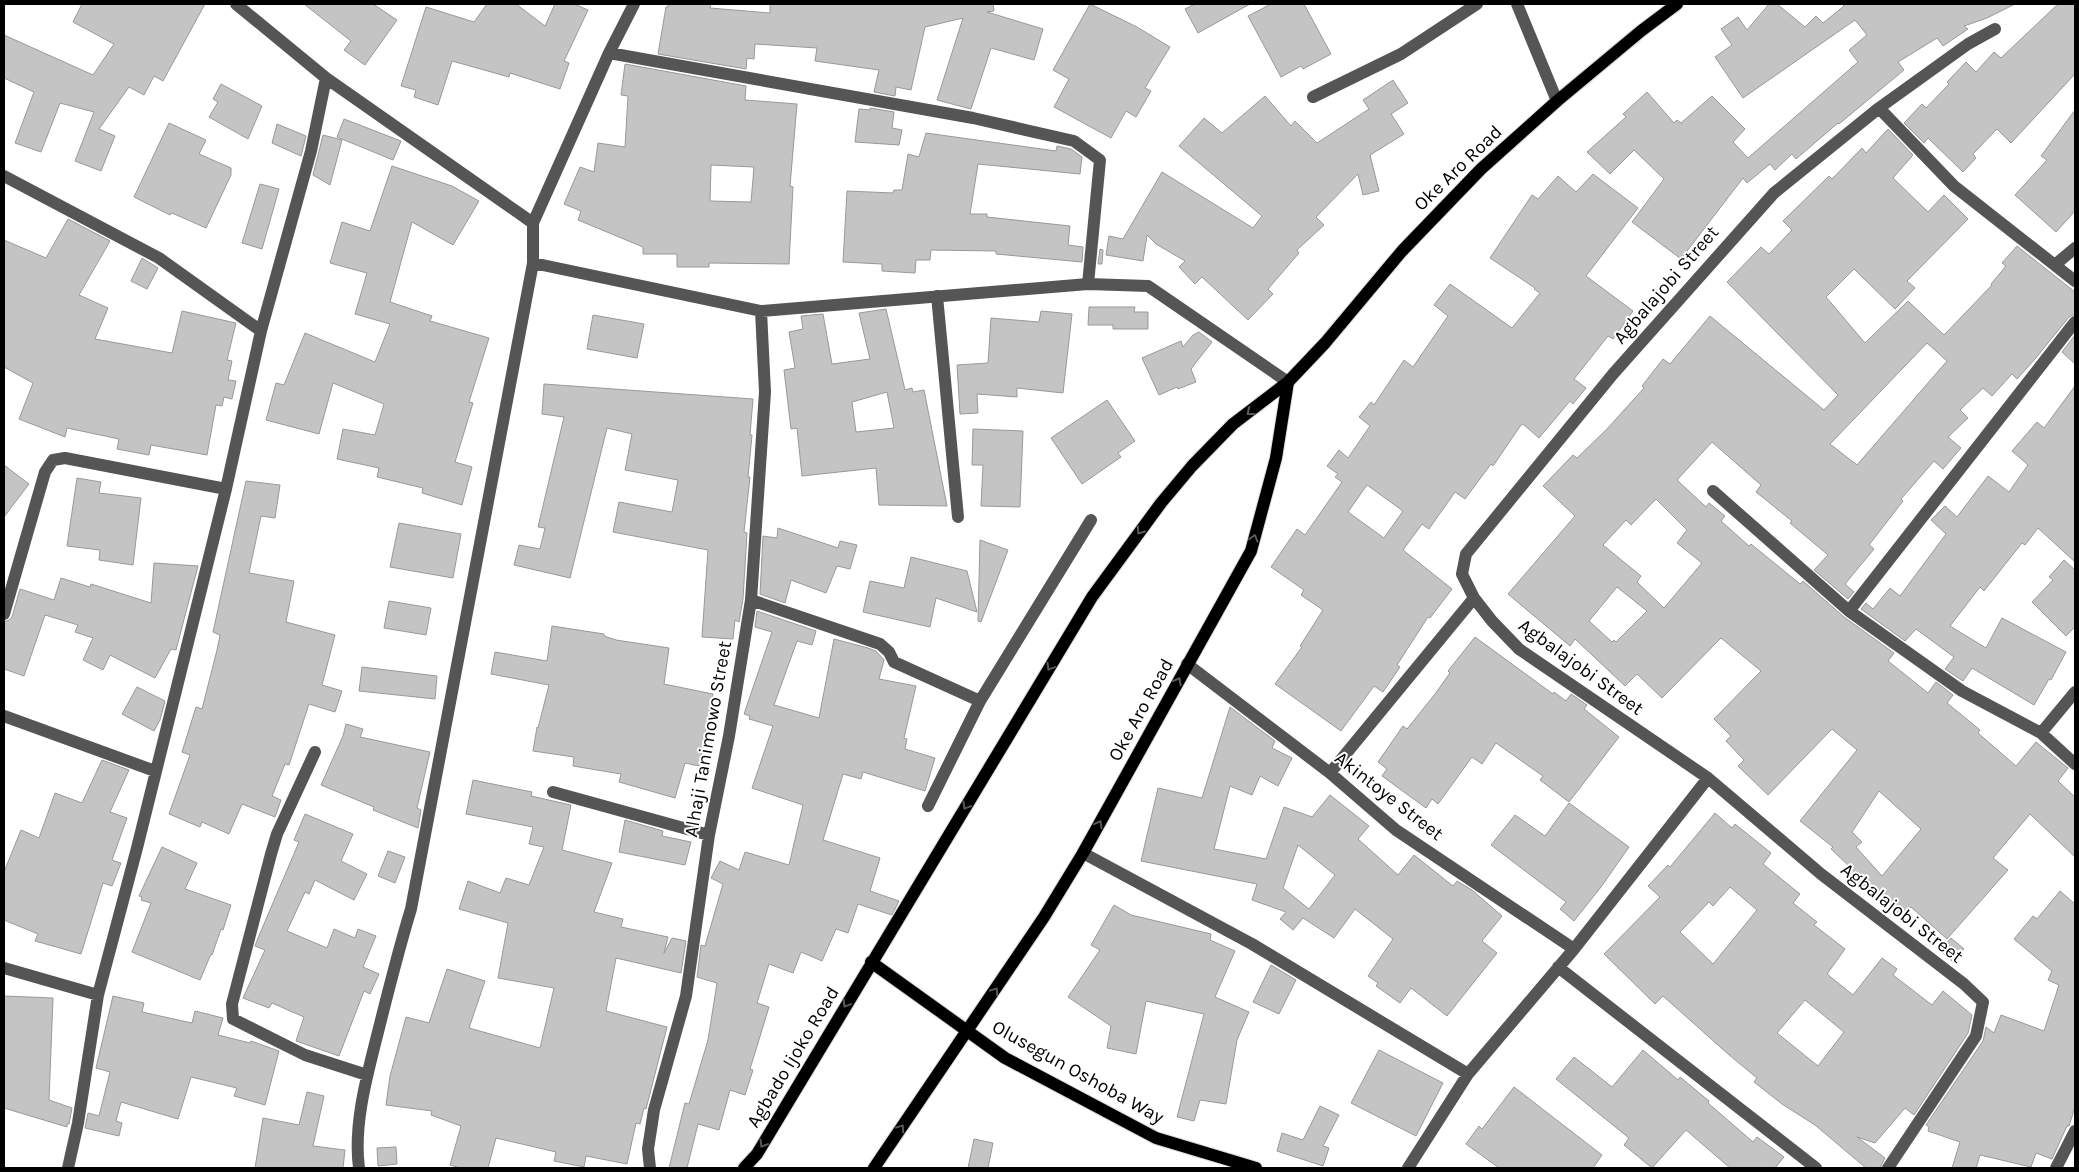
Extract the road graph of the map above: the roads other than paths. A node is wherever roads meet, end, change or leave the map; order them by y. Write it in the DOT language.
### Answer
graph roads {
  1 [pos="236,4"];
  2 [pos="634,4"];
  3 [pos="1477,4"];
  4 [pos="1517,4"];
  5 [pos="1677,4"];
  6 [pos="1995,28"];
  7 [pos="609,53"];
  8 [pos="326,78"];
  9 [pos="1313,97"];
  10 [pos="1558,101"];
  11 [pos="1879,108"];
  12 [pos="4,176"];
  13 [pos="533,223"];
  14 [pos="2075,248"];
  15 [pos="533,262"];
  16 [pos="2056,264"];
  17 [pos="2075,281"];
  18 [pos="1088,284"];
  19 [pos="938,296"];
  20 [pos="760,312"];
  21 [pos="2075,322"];
  22 [pos="261,331"];
  23 [pos="1288,382"];
  24 [pos="226,489"];
  25 [pos="1713,491"];
  26 [pos="958,517"];
  27 [pos="1091,520"];
  28 [pos="1474,598"];
  29 [pos="751,600"];
  30 [pos="1849,611"];
  31 [pos="4,614"];
  32 [pos="1187,664"];
  33 [pos="2075,692"];
  34 [pos="980,701"];
  35 [pos="4,716"];
  36 [pos="2041,733"];
  37 [pos="315,752"];
  38 [pos="2075,764"];
  39 [pos="155,771"];
  40 [pos="1330,773"];
  41 [pos="1708,778"];
  42 [pos="554,792"];
  43 [pos="928,806"];
  44 [pos="709,836"];
  45 [pos="1083,853"];
  46 [pos="1574,950"];
  47 [pos="871,962"];
  48 [pos="1558,967"];
  49 [pos="4,968"];
  50 [pos="98,995"];
  51 [pos="968,1032"];
  52 [pos="367,1074"];
  53 [pos="1468,1074"];
  54 [pos="2075,1131"];
  55 [pos="68,1168"];
  56 [pos="359,1168"];
  57 [pos="650,1168"];
  58 [pos="744,1168"];
  59 [pos="874,1168"];
  60 [pos="1256,1168"];
  61 [pos="1408,1168"];
  62 [pos="1816,1168"];
  63 [pos="1888,1168"];
  64 [pos="2056,1168"];
  1 -- 8 [label="street"];
  2 -- 7 [label="street"];
  3 -- 9 [label="street"];
  4 -- 10 [label="street"];
  5 -- 10 [label="main road, Oke Aro Road"];
  6 -- 11 [label="street, Agbalajobi Street"];
  7 -- 13 [label="street"];
  7 -- 18 [label="street"];
  8 -- 13 [label="street"];
  8 -- 22 [label="street"];
  10 -- 23 [label="main road, Oke Aro Road"];
  11 -- 16 [label="street"];
  11 -- 28 [label="street, Agbalajobi Street"];
  12 -- 22 [label="street"];
  13 -- 15 [label="street"];
  14 -- 16 [label="street"];
  15 -- 20 [label="street"];
  15 -- 52 [label="street"];
  16 -- 17 [label="street"];
  18 -- 19 [label="street"];
  18 -- 23 [label="street"];
  19 -- 20 [label="street"];
  19 -- 26 [label="street"];
  20 -- 29 [label="street, Alhaji Tanimowo Street"];
  21 -- 30 [label="street"];
  22 -- 24 [label="street"];
  32 -- 23 [label="main road, Oke Aro Road, one-way"];
  23 -- 47 [label="main road, Oke Aro Road, one-way"];
  24 -- 31 [label="street"];
  24 -- 39 [label="street"];
  25 -- 30 [label="street"];
  27 -- 34 [label="street"];
  28 -- 40 [label="street"];
  28 -- 41 [label="street, Agbalajobi Street"];
  29 -- 34 [label="street"];
  29 -- 44 [label="street, Alhaji Tanimowo Street"];
  30 -- 36 [label="street"];
  32 -- 40 [label="street, Akintoye Street"];
  45 -- 32 [label="main road, Oke Aro Road, one-way"];
  33 -- 36 [label="street"];
  34 -- 43 [label="street"];
  35 -- 39 [label="street"];
  36 -- 38 [label="street"];
  37 -- 52 [label="street"];
  39 -- 50 [label="street"];
  40 -- 46 [label="street, Akintoye Street"];
  41 -- 46 [label="street"];
  41 -- 63 [label="street, Agbalajobi Street"];
  42 -- 44 [label="street"];
  44 -- 57 [label="street, Alhaji Tanimowo Street"];
  51 -- 45 [label="main road, Oke Aro Road, one-way"];
  45 -- 53 [label="street"];
  46 -- 48 [label="street"];
  47 -- 51 [label="main road, Olusegun Oshoba Way"];
  47 -- 58 [label="main road, Agbado Ijoko Road, one-way"];
  48 -- 53 [label="street"];
  48 -- 62 [label="street"];
  49 -- 50 [label="street"];
  50 -- 55 [label="street"];
  59 -- 51 [label="main road, one-way"];
  51 -- 60 [label="main road, Olusegun Oshoba Way"];
  52 -- 56 [label="street"];
  53 -- 61 [label="street"];
  54 -- 64 [label="street"];
}
